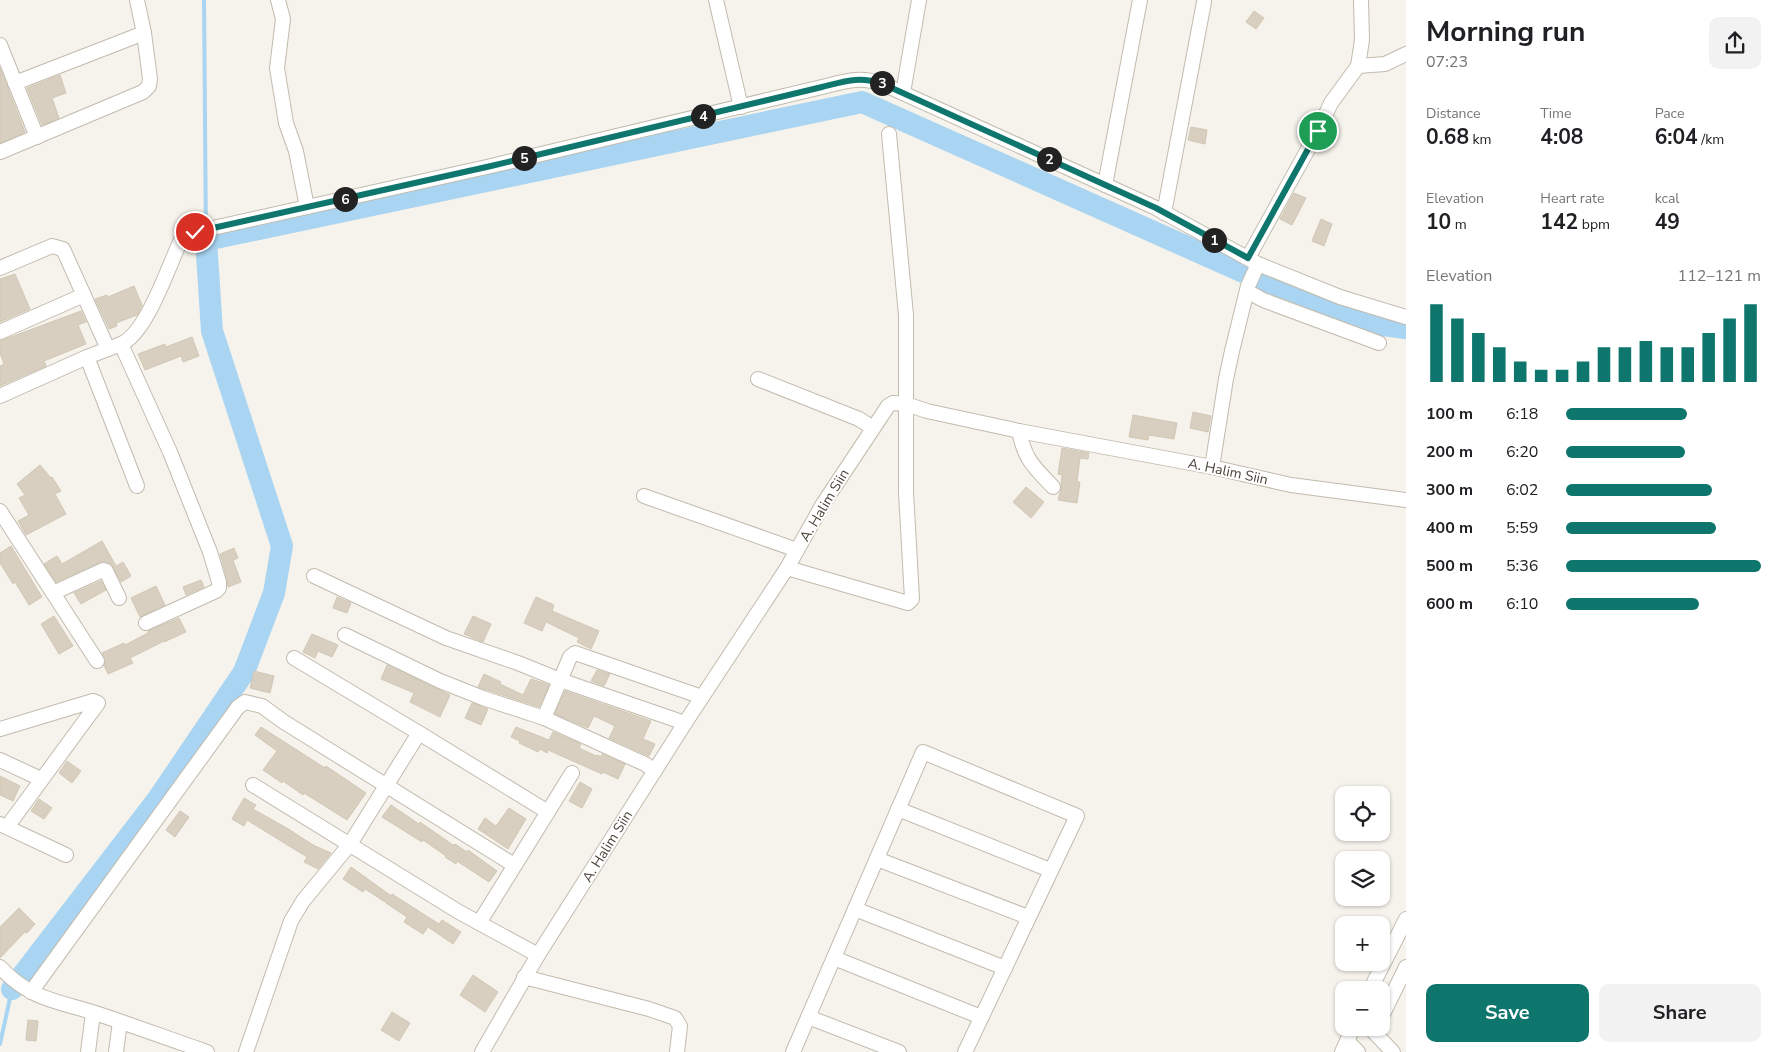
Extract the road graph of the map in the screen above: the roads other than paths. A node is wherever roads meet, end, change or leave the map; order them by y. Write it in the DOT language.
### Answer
graph roads {
  1 [pos="137,0"];
  2 [pos="278,0"];
  3 [pos="716,0"];
  4 [pos="919,0"];
  5 [pos="1140,0"];
  6 [pos="1361,0"];
  7 [pos="1204,2"];
  8 [pos="144,33"];
  9 [pos="0,45"];
  10 [pos="1406,54"];
  11 [pos="1358,66"];
  12 [pos="15,83"];
  13 [pos="903,92"];
  14 [pos="741,107"];
  15 [pos="889,134"];
  16 [pos="37,137"];
  17 [pos="0,152"];
  18 [pos="1105,185"];
  19 [pos="307,208"];
  20 [pos="1164,213"];
  21 [pos="1253,265"];
  22 [pos="0,268"];
  23 [pos="1248,288"];
  24 [pos="84,295"];
  25 [pos="1406,316"];
  26 [pos="0,332"];
  27 [pos="1379,343"];
  28 [pos="114,347"];
  29 [pos="86,358"];
  30 [pos="758,379"];
  31 [pos="0,396"];
  32 [pos="906,404"];
  33 [pos="866,424"];
  34 [pos="1019,431"];
  35 [pos="1212,467"];
  36 [pos="137,486"];
  37 [pos="1053,487"];
  38 [pos="644,496"];
  39 [pos="1406,500"];
  40 [pos="0,511"];
  41 [pos="796,550"];
  42 [pos="787,568"];
  43 [pos="314,576"];
  44 [pos="53,593"];
  45 [pos="119,598"];
  46 [pos="146,623"];
  47 [pos="346,635"];
  48 [pos="294,658"];
  49 [pos="97,661"];
  50 [pos="560,680"];
  51 [pos="702,696"];
  52 [pos="544,718"];
  53 [pos="685,723"];
  54 [pos="0,729"];
  55 [pos="419,733"];
  56 [pos="0,760"];
  57 [pos="655,770"];
  58 [pos="572,774"];
  59 [pos="41,780"];
  60 [pos="253,785"];
  61 [pos="387,785"];
  62 [pos="898,809"];
  63 [pos="548,812"];
  64 [pos="3,825"];
  65 [pos="350,844"];
  66 [pos="66,855"];
  67 [pos="877,859"];
  68 [pos="514,865"];
  69 [pos="1050,870"];
  70 [pos="855,909"];
  71 [pos="1028,917"];
  72 [pos="1406,919"];
  73 [pos="479,923"];
  74 [pos="538,955"];
  75 [pos="834,958"];
  76 [pos="1406,967"];
  77 [pos="1005,968"];
  78 [pos="3,971"];
  79 [pos="524,977"];
  80 [pos="1375,981"];
  81 [pos="30,991"];
  82 [pos="1390,1000"];
  83 [pos="93,1013"];
  84 [pos="808,1017"];
  85 [pos="982,1017"];
  86 [pos="120,1022"];
  87 [pos="1379,1036"];
  88 [pos="1344,1047"];
  89 [pos="88,1052"];
  90 [pos="116,1052"];
  91 [pos="207,1052"];
  92 [pos="246,1052"];
  93 [pos="482,1052"];
  94 [pos="677,1052"];
  95 [pos="793,1052"];
  96 [pos="898,1052"];
  97 [pos="965,1052"];
  98 [pos="1358,1052"];
  99 [pos="1393,1052"];
  1 -- 8 [label="street"];
  2 -- 19 [label="street"];
  3 -- 14 [label="street"];
  4 -- 13 [label="street"];
  5 -- 18 [label="street"];
  6 -- 11 [label="street"];
  7 -- 20 [label="street"];
  8 -- 12 [label="street"];
  8 -- 16 [label="street"];
  9 -- 12 [label="street"];
  10 -- 11 [label="street"];
  11 -- 21 [label="street"];
  12 -- 16 [label="street"];
  13 -- 14 [label="street"];
  13 -- 18 [label="street"];
  14 -- 19 [label="street"];
  15 -- 32 [label="street"];
  16 -- 17 [label="street"];
  18 -- 20 [label="street"];
  19 -- 28 [label="street"];
  20 -- 21 [label="street"];
  21 -- 23 [label="street"];
  21 -- 25 [label="street"];
  22 -- 24 [label="street"];
  23 -- 27 [label="street"];
  23 -- 35 [label="street"];
  24 -- 26 [label="street"];
  24 -- 28 [label="street"];
  28 -- 29 [label="street"];
  28 -- 46 [label="street"];
  29 -- 31 [label="street"];
  29 -- 36 [label="street"];
  30 -- 33 [label="street"];
  32 -- 33 [label="street, A. Halim Siin"];
  32 -- 34 [label="street, A. Halim Siin"];
  32 -- 42 [label="street"];
  33 -- 41 [label="street, A. Halim Siin"];
  34 -- 35 [label="street, A. Halim Siin"];
  34 -- 37 [label="street"];
  35 -- 39 [label="street, A. Halim Siin"];
  38 -- 41 [label="street"];
  40 -- 44 [label="street"];
  41 -- 42 [label="street, A. Halim Siin"];
  42 -- 51 [label="street, A. Halim Siin"];
  43 -- 50 [label="street"];
  44 -- 45 [label="street"];
  44 -- 49 [label="street"];
  47 -- 52 [label="street"];
  48 -- 55 [label="street"];
  50 -- 51 [label="street"];
  50 -- 52 [label="street"];
  50 -- 53 [label="street"];
  51 -- 53 [label="street, A. Halim Siin"];
  52 -- 57 [label="street"];
  53 -- 57 [label="street, A. Halim Siin"];
  54 -- 59 [label="street"];
  55 -- 61 [label="street"];
  55 -- 63 [label="street"];
  56 -- 59 [label="street"];
  57 -- 74 [label="street, A. Halim Siin"];
  58 -- 63 [label="street"];
  59 -- 64 [label="street"];
  60 -- 65 [label="street"];
  61 -- 65 [label="street"];
  61 -- 68 [label="street"];
  61 -- 81 [label="street"];
  62 -- 67 [label="street"];
  62 -- 69 [label="street"];
  62 -- 69 [label="street"];
  63 -- 68 [label="street"];
  64 -- 66 [label="street"];
  65 -- 73 [label="street"];
  65 -- 92 [label="street"];
  67 -- 70 [label="street"];
  67 -- 71 [label="street"];
  68 -- 73 [label="street"];
  69 -- 71 [label="street"];
  70 -- 75 [label="street"];
  70 -- 77 [label="street"];
  71 -- 77 [label="street"];
  72 -- 80 [label="street"];
  73 -- 74 [label="street"];
  74 -- 79 [label="street, A. Halim Siin"];
  75 -- 84 [label="street"];
  75 -- 85 [label="street"];
  76 -- 82 [label="street"];
  77 -- 85 [label="street"];
  78 -- 81 [label="street"];
  79 -- 93 [label="street, A. Halim Siin"];
  79 -- 94 [label="street"];
  81 -- 83 [label="street"];
  83 -- 86 [label="street"];
  83 -- 89 [label="street"];
  84 -- 95 [label="street"];
  84 -- 96 [label="street"];
  85 -- 97 [label="street"];
  86 -- 90 [label="street"];
  86 -- 91 [label="street"];
  87 -- 99 [label="street"];
  88 -- 98 [label="street"];
}
